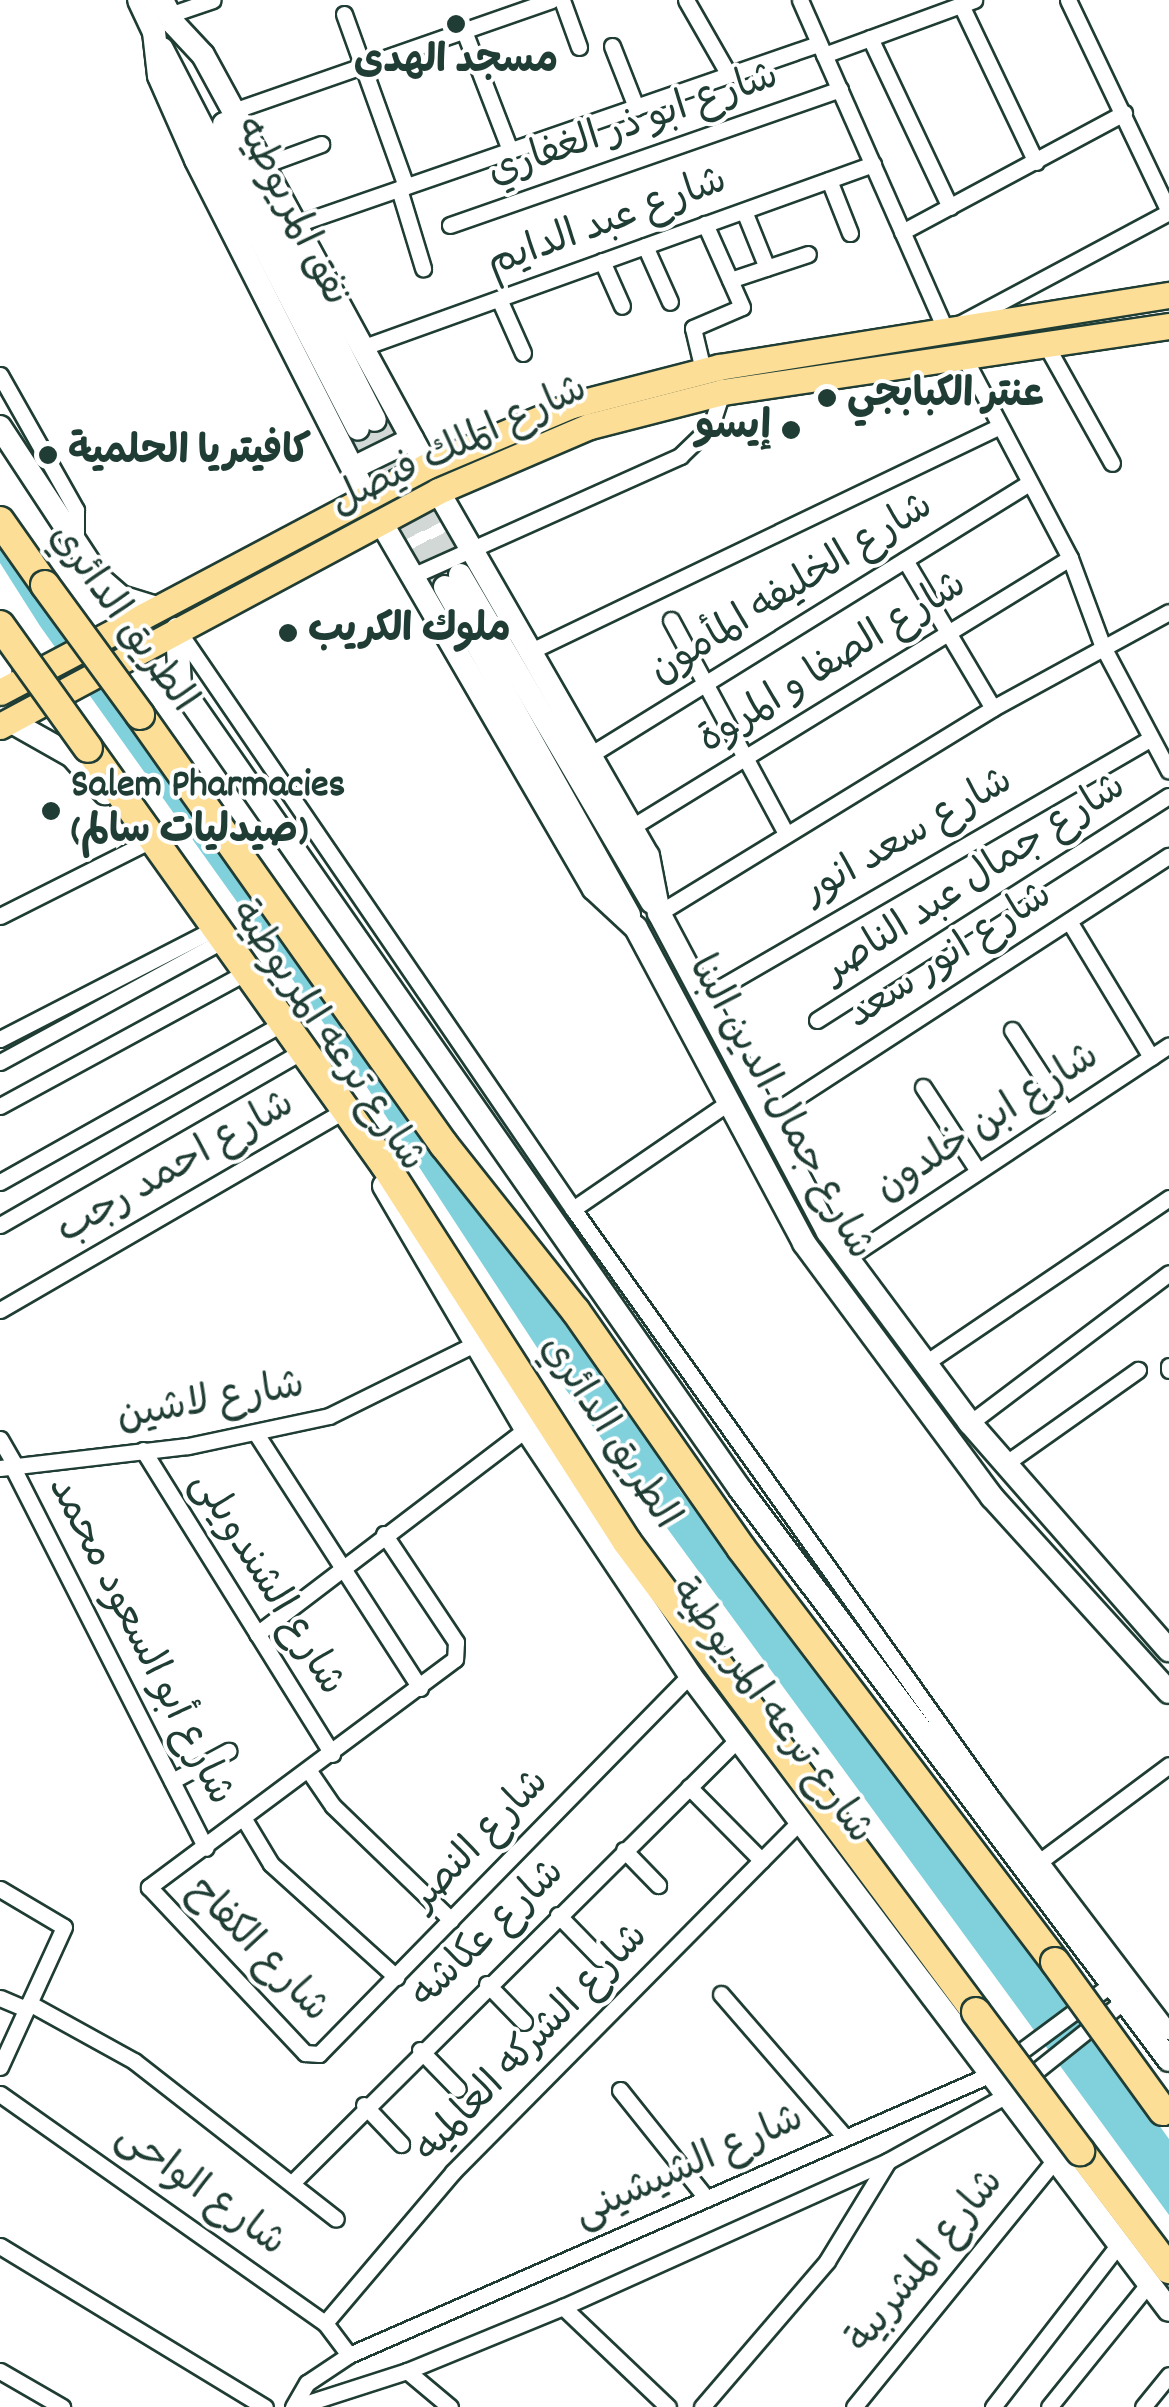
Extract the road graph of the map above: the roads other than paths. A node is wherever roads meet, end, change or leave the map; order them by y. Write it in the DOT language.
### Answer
graph roads {
  1 [pos="139,0"];
  2 [pos="213,0"];
  3 [pos="551,0"];
  4 [pos="562,0"];
  5 [pos="686,0"];
  6 [pos="800,0"];
  7 [pos="1068,0"];
  8 [pos="968,2"];
  9 [pos="344,14"];
  10 [pos="165,18"];
  11 [pos="464,31"];
  12 [pos="870,38"];
  13 [pos="612,46"];
  14 [pos="579,47"];
  15 [pos="821,49"];
  16 [pos="363,66"];
  17 [pos="729,75"];
  18 [pos="840,89"];
  19 [pos="636,107"];
  20 [pos="234,111"];
  21 [pos="1124,113"];
  22 [pos="321,144"];
  23 [pos="510,150"];
  24 [pos="1036,162"];
  25 [pos="872,164"];
  26 [pos="264,165"];
  27 [pos="830,180"];
  28 [pos="402,188"];
  29 [pos="950,206"];
  30 [pos="744,212"];
  31 [pos="1169,212"];
  32 [pos="297,224"];
  33 [pos="705,224"];
  34 [pos="450,225"];
  35 [pos="902,232"];
  36 [pos="850,233"];
  37 [pos="645,246"];
  38 [pos="808,254"];
  39 [pos="602,261"];
  40 [pos="423,268"];
  41 [pos="767,268"];
  42 [pos="730,280"];
  43 [pos="1169,295"];
  44 [pos="499,298"];
  45 [pos="670,302"];
  46 [pos="622,306"];
  47 [pos="1168,329"];
  48 [pos="946,331"];
  49 [pos="1046,345"];
  50 [pos="364,347"];
  51 [pos="523,353"];
  52 [pos="964,357"];
  53 [pos="703,370"];
  54 [pos="0,375"];
  55 [pos="722,392"];
  56 [pos="367,424"];
  57 [pos="998,426"];
  58 [pos="0,427"];
  59 [pos="412,439"];
  60 [pos="1112,463"];
  61 [pos="427,466"];
  62 [pos="353,468"];
  63 [pos="1029,483"];
  64 [pos="438,491"];
  65 [pos="367,497"];
  66 [pos="0,522"];
  67 [pos="382,522"];
  68 [pos="76,544"];
  69 [pos="470,546"];
  70 [pos="1070,558"];
  71 [pos="905,560"];
  72 [pos="412,576"];
  73 [pos="158,608"];
  74 [pos="1169,612"];
  75 [pos="671,620"];
  76 [pos="0,625"];
  77 [pos="178,629"];
  78 [pos="948,632"];
  79 [pos="1103,646"];
  80 [pos="530,651"];
  81 [pos="0,652"];
  82 [pos="705,684"];
  83 [pos="8,688"];
  84 [pos="992,708"];
  85 [pos="5,724"];
  86 [pos="1148,740"];
  87 [pos="590,755"];
  88 [pos="744,758"];
  89 [pos="1167,761"];
  90 [pos="1169,796"];
  91 [pos="632,827"];
  92 [pos="786,834"];
  93 [pos="143,844"];
  94 [pos="1169,856"];
  95 [pos="659,913"];
  96 [pos="0,916"];
  97 [pos="1069,921"];
  98 [pos="636,928"];
  99 [pos="212,938"];
  100 [pos="238,977"];
  101 [pos="704,997"];
  102 [pos="817,1020"];
  103 [pos="274,1028"];
  104 [pos="1012,1030"];
  105 [pos="0,1039"];
  106 [pos="1169,1045"];
  107 [pos="294,1056"];
  108 [pos="1151,1057"];
  109 [pos="0,1062"];
  110 [pos="923,1086"];
  111 [pos="728,1104"];
  112 [pos="0,1106"];
  113 [pos="1066,1112"];
  114 [pos="335,1116"];
  115 [pos="768,1116"];
  116 [pos="978,1171"];
  117 [pos="0,1182"];
  118 [pos="1169,1198"];
  119 [pos="573,1209"];
  120 [pos="0,1225"];
  121 [pos="846,1258"];
  122 [pos="1169,1273"];
  123 [pos="0,1310"];
  124 [pos="634,1313"];
  125 [pos="477,1343"];
  126 [pos="924,1364"];
  127 [pos="1138,1370"];
  128 [pos="970,1423"];
  129 [pos="526,1428"];
  130 [pos="257,1435"];
  131 [pos="0,1439"];
  132 [pos="143,1450"];
  133 [pos="1005,1464"];
  134 [pos="10,1467"];
  135 [pos="384,1534"];
  136 [pos="342,1572"];
  137 [pos="258,1634"];
  138 [pos="1169,1650"];
  139 [pos="690,1675"];
  140 [pos="420,1688"];
  141 [pos="1169,1692"];
  142 [pos="738,1739"];
  143 [pos="228,1751"];
  144 [pos="332,1754"];
  145 [pos="1169,1765"];
  146 [pos="309,1771"];
  147 [pos="172,1781"];
  148 [pos="689,1786"];
  149 [pos="244,1819"];
  150 [pos="800,1821"];
  151 [pos="206,1848"];
  152 [pos="624,1850"];
  153 [pos="760,1860"];
  154 [pos="1039,1862"];
  155 [pos="658,1884"];
  156 [pos="0,1890"];
  157 [pos="558,1915"];
  158 [pos="451,1920"];
  159 [pos="600,1958"];
  160 [pos="396,1977"];
  161 [pos="487,1984"];
  162 [pos="721,1994"];
  163 [pos="1115,1995"];
  164 [pos="0,1998"];
  165 [pos="28,2006"];
  166 [pos="524,2022"];
  167 [pos="1169,2031"];
  168 [pos="420,2050"];
  169 [pos="319,2054"];
  170 [pos="1169,2060"];
  171 [pos="0,2067"];
  172 [pos="995,2071"];
  173 [pos="958,2089"];
  174 [pos="458,2090"];
  175 [pos="620,2090"];
  176 [pos="1010,2092"];
  177 [pos="0,2094"];
  178 [pos="364,2105"];
  179 [pos="974,2113"];
  180 [pos="1169,2119"];
  181 [pos="844,2136"];
  182 [pos="401,2144"];
  183 [pos="1055,2160"];
  184 [pos="888,2161"];
  185 [pos="292,2183"];
  186 [pos="706,2199"];
  187 [pos="336,2219"];
  188 [pos="1119,2244"];
  189 [pos="0,2246"];
  190 [pos="1159,2276"];
  191 [pos="563,2307"];
  192 [pos="1169,2310"];
  193 [pos="325,2323"];
  194 [pos="349,2355"];
  195 [pos="0,2371"];
  196 [pos="407,2371"];
  197 [pos="1169,2376"];
  198 [pos="258,2406"];
  199 [pos="62,2407"];
  200 [pos="294,2407"];
  201 [pos="450,2407"];
  202 [pos="668,2407"];
  203 [pos="702,2407"];
  204 [pos="854,2407"];
  205 [pos="993,2407"];
  206 [pos="1049,2407"];
  207 [pos="1143,2407"];
  1 -- 10 [label="main road"];
  2 -- 10 [label="street"];
  3 -- 11 [label="street"];
  4 -- 14 [label="street"];
  5 -- 17 [label="street"];
  6 -- 15 [label="street"];
  7 -- 21 [label="street"];
  8 -- 12 [label="street"];
  8 -- 24 [label="street"];
  9 -- 16 [label="street"];
  10 -- 20 [label="main road"];
  10 -- 56 [label="main road, نفق المريوطيه"];
  10 -- 62 [label="main road"];
  11 -- 16 [label="street"];
  11 -- 23 [label="street"];
  12 -- 15 [label="street"];
  12 -- 29 [label="street"];
  13 -- 19 [label="street"];
  15 -- 17 [label="street"];
  15 -- 18 [label="street"];
  16 -- 20 [label="street"];
  16 -- 28 [label="street"];
  17 -- 19 [label="street"];
  18 -- 25 [label="street"];
  18 -- 34 [label="street, شارع ابو ذر الغفاري"];
  19 -- 23 [label="street"];
  20 -- 26 [label="main road"];
  21 -- 24 [label="street"];
  21 -- 31 [label="street"];
  22 -- 26 [label="street"];
  23 -- 28 [label="street"];
  24 -- 29 [label="street"];
  25 -- 27 [label="street, شارع عبد الدايم"];
  25 -- 35 [label="street"];
  26 -- 32 [label="main road"];
  27 -- 30 [label="street, شارع عبد الدايم"];
  27 -- 36 [label="street"];
  28 -- 32 [label="street"];
  28 -- 40 [label="street"];
  29 -- 35 [label="street"];
  30 -- 33 [label="street, شارع عبد الدايم"];
  30 -- 41 [label="street"];
  31 -- 48 [label="street"];
  32 -- 50 [label="main road"];
  33 -- 37 [label="street, شارع عبد الدايم"];
  33 -- 42 [label="street"];
  35 -- 48 [label="street"];
  37 -- 39 [label="street, شارع عبد الدايم"];
  37 -- 45 [label="street"];
  38 -- 41 [label="street"];
  39 -- 44 [label="street, شارع عبد الدايم"];
  39 -- 46 [label="street"];
  41 -- 42 [label="street"];
  42 -- 53 [label="street"];
  43 -- 48 [label="main road, شارع الملك فيصل"];
  44 -- 50 [label="street, شارع عبد الدايم"];
  44 -- 51 [label="street"];
  47 -- 49 [label="main road, شارع الملك فيصل"];
  48 -- 53 [label="main road, شارع الملك فيصل"];
  49 -- 52 [label="main road, شارع الملك فيصل"];
  49 -- 60 [label="street"];
  50 -- 59 [label="main road"];
  52 -- 55 [label="main road, شارع الملك فيصل"];
  52 -- 57 [label="street"];
  53 -- 61 [label="main road, شارع الملك فيصل"];
  54 -- 68 [label="street"];
  55 -- 64 [label="main road, شارع الملك فيصل"];
  55 -- 69 [label="street"];
  57 -- 63 [label="street"];
  57 -- 80 [label="street"];
  58 -- 68 [label="main road"];
  59 -- 61 [label="main road"];
  59 -- 62 [label="main road"];
  61 -- 65 [label="main road, شارع الملك فيصل"];
  62 -- 65 [label="main road"];
  63 -- 70 [label="street"];
  63 -- 71 [label="street, شارع الخليفه المأمون"];
  64 -- 67 [label="main road, شارع الملك فيصل"];
  64 -- 69 [label="main road, شارع جمال الدين البنا"];
  65 -- 73 [label="main road, شارع الملك فيصل"];
  66 -- 180 [label="highway, الطريق الدائري, bridge"];
  67 -- 72 [label="main road, شارع جمال الدين البنا"];
  67 -- 77 [label="main road, شارع الملك فيصل"];
  68 -- 73 [label="main road"];
  69 -- 72 [label="street"];
  69 -- 80 [label="main road, شارع جمال الدين البنا"];
  70 -- 78 [label="street, شارع الصفا و المروة"];
  70 -- 79 [label="street"];
  71 -- 78 [label="street"];
  71 -- 82 [label="street, شارع الخليفه المأمون"];
  72 -- 98 [label="main road, شارع جمال الدين البنا"];
  73 -- 83 [label="main road, شارع الملك فيصل, bridge"];
  74 -- 79 [label="street"];
  75 -- 82 [label="street"];
  76 -- 190 [label="highway, الطريق الدائري, bridge"];
  77 -- 85 [label="main road, شارع الملك فيصل, bridge"];
  77 -- 119 [label="street"];
  77 -- 124 [label="main road, شارع ترعه المريوطية"];
  78 -- 84 [label="street"];
  78 -- 88 [label="street, شارع الصفا و المروة"];
  79 -- 84 [label="street"];
  79 -- 86 [label="street"];
  80 -- 87 [label="main road, شارع جمال الدين البنا"];
  81 -- 83 [label="main road"];
  82 -- 87 [label="street, شارع الخليفه المأمون"];
  82 -- 88 [label="street"];
  84 -- 92 [label="street"];
  85 -- 93 [label="main road, شارع ترعه المريوطية"];
  86 -- 89 [label="street"];
  86 -- 101 [label="street, شارع سعد انور"];
  87 -- 91 [label="main road, شارع جمال الدين البنا"];
  88 -- 91 [label="street, شارع الصفا و المروة"];
  88 -- 92 [label="street"];
  90 -- 102 [label="street, شارع جمال عبد الناصر"];
  91 -- 95 [label="main road, شارع جمال الدين البنا"];
  92 -- 95 [label="street"];
  93 -- 96 [label="street"];
  93 -- 99 [label="main road, شارع ترعه المريوطية"];
  94 -- 97 [label="street, شارع انور سعد"];
  95 -- 98 [label="main road"];
  95 -- 101 [label="main road, شارع جمال الدين البنا"];
  97 -- 108 [label="street"];
  97 -- 115 [label="street, شارع انور سعد"];
  98 -- 111 [label="main road, شارع جمال الدين البنا"];
  99 -- 100 [label="main road, شارع ترعه المريوطية"];
  99 -- 105 [label="street"];
  99 -- 109 [label="street"];
  100 -- 103 [label="main road, شارع ترعه المريوطية"];
  100 -- 112 [label="street"];
  101 -- 115 [label="main road, شارع جمال الدين البنا"];
  103 -- 107 [label="main road, شارع ترعه المريوطية"];
  103 -- 117 [label="street"];
  104 -- 113 [label="street"];
  106 -- 108 [label="street, شارع ابن خلدون"];
  107 -- 114 [label="main road, شارع ترعه المريوطية"];
  107 -- 120 [label="street"];
  108 -- 113 [label="street, شارع ابن خلدون"];
  110 -- 116 [label="street"];
  111 -- 119 [label="street"];
  111 -- 141 [label="main road, شارع جمال الدين البنا"];
  113 -- 116 [label="street, شارع ابن خلدون"];
  114 -- 123 [label="street, شارع احمد رجب"];
  114 -- 125 [label="main road, شارع ترعه المريوطية"];
  115 -- 121 [label="main road, شارع جمال الدين البنا"];
  116 -- 121 [label="street, شارع ابن خلدون"];
  118 -- 126 [label="street"];
  119 -- 124 [label="street"];
  121 -- 126 [label="main road, شارع جمال الدين البنا"];
  122 -- 128 [label="street"];
  124 -- 154 [label="street"];
  124 -- 163 [label="main road, شارع ترعه المريوطية"];
  125 -- 129 [label="main road, شارع ترعه المريوطية"];
  125 -- 130 [label="street, شارع لاشين"];
  126 -- 128 [label="main road, شارع جمال الدين البنا"];
  127 -- 133 [label="street"];
  128 -- 133 [label="main road, شارع جمال الدين البنا"];
  129 -- 135 [label="street"];
  129 -- 139 [label="main road, شارع ترعه المريوطية"];
  130 -- 132 [label="street, شارع لاشين"];
  130 -- 136 [label="street"];
  131 -- 134 [label="street, شارع أبو السعود محمد"];
  132 -- 134 [label="street, شارع لاشين"];
  132 -- 137 [label="street, شارع الشندويلى"];
  133 -- 138 [label="main road, شارع جمال الدين البنا"];
  134 -- 147 [label="street, شارع أبو السعود محمد"];
  135 -- 136 [label="street"];
  135 -- 140 [label="street"];
  136 -- 137 [label="street"];
  136 -- 140 [label="street"];
  137 -- 144 [label="street, شارع الشندويلى"];
  139 -- 142 [label="main road, شارع ترعه المريوطية"];
  139 -- 158 [label="street, شارع النصر"];
  140 -- 144 [label="street"];
  142 -- 148 [label="street, شارع عكاشه"];
  142 -- 150 [label="main road, شارع ترعه المريوطية"];
  143 -- 147 [label="street"];
  144 -- 146 [label="street"];
  145 -- 154 [label="street"];
  146 -- 149 [label="street"];
  146 -- 158 [label="street"];
  147 -- 151 [label="street, شارع أبو السعود محمد"];
  148 -- 152 [label="street, شارع عكاشه"];
  148 -- 153 [label="street"];
  149 -- 151 [label="street"];
  149 -- 160 [label="street"];
  150 -- 153 [label="street, شارع الشركه العالميه"];
  150 -- 172 [label="main road, شارع ترعه المريوطية"];
  151 -- 169 [label="street, شارع الكفاح"];
  152 -- 155 [label="street"];
  152 -- 157 [label="street, شارع عكاشه"];
  153 -- 193 [label="street, شارع الشركه العالميه"];
  154 -- 167 [label="street"];
  156 -- 165 [label="street"];
  157 -- 159 [label="street"];
  157 -- 161 [label="street, شارع عكاشه"];
  158 -- 160 [label="street, شارع النصر"];
  160 -- 169 [label="street, شارع النصر"];
  161 -- 166 [label="street"];
  161 -- 168 [label="street, شارع عكاشه"];
  162 -- 181 [label="street"];
  163 -- 170 [label="main road, شارع ترعه المريوطية"];
  163 -- 172 [label="street, شارع الشيشينى, bridge"];
  163 -- 176 [label="street, شارع الشيشينى, bridge"];
  164 -- 165 [label="street, شارع الواحى"];
  165 -- 171 [label="street"];
  165 -- 185 [label="street, شارع الواحى"];
  168 -- 174 [label="street"];
  168 -- 178 [label="street, شارع عكاشه"];
  172 -- 173 [label="street, شارع الشيشينى"];
  172 -- 176 [label="main road, شارع ترعه المريوطية"];
  173 -- 179 [label="street"];
  173 -- 181 [label="street, شارع الشيشينى"];
  175 -- 186 [label="street"];
  176 -- 179 [label="street, شارع الشيشينى"];
  176 -- 183 [label="main road, شارع ترعه المريوطية"];
  177 -- 193 [label="street, شارع الواحى"];
  178 -- 182 [label="street"];
  178 -- 185 [label="street, شارع عكاشه"];
  179 -- 184 [label="street, شارع الشيشينى"];
  181 -- 186 [label="street, شارع الشيشينى"];
  183 -- 188 [label="main road, شارع ترعه المريوطية"];
  183 -- 204 [label="street, شارع المشربية"];
  184 -- 191 [label="street, شارع الشيشينى"];
  184 -- 203 [label="street"];
  185 -- 187 [label="street, شارع الواحى"];
  186 -- 194 [label="street, شارع الشيشينى"];
  188 -- 190 [label="main road, شارع ترعه المريوطية"];
  188 -- 205 [label="street"];
  189 -- 198 [label="street"];
  190 -- 192 [label="main road, شارع ترعه المريوطية"];
  190 -- 206 [label="street"];
  191 -- 196 [label="street, شارع الشيشينى"];
  191 -- 202 [label="street"];
  193 -- 194 [label="street, شارع الواحى"];
  194 -- 200 [label="street, شارع الشيشينى"];
  195 -- 199 [label="street"];
  196 -- 200 [label="street, شارع الشيشينى"];
  196 -- 201 [label="street"];
  197 -- 207 [label="street"];
}
